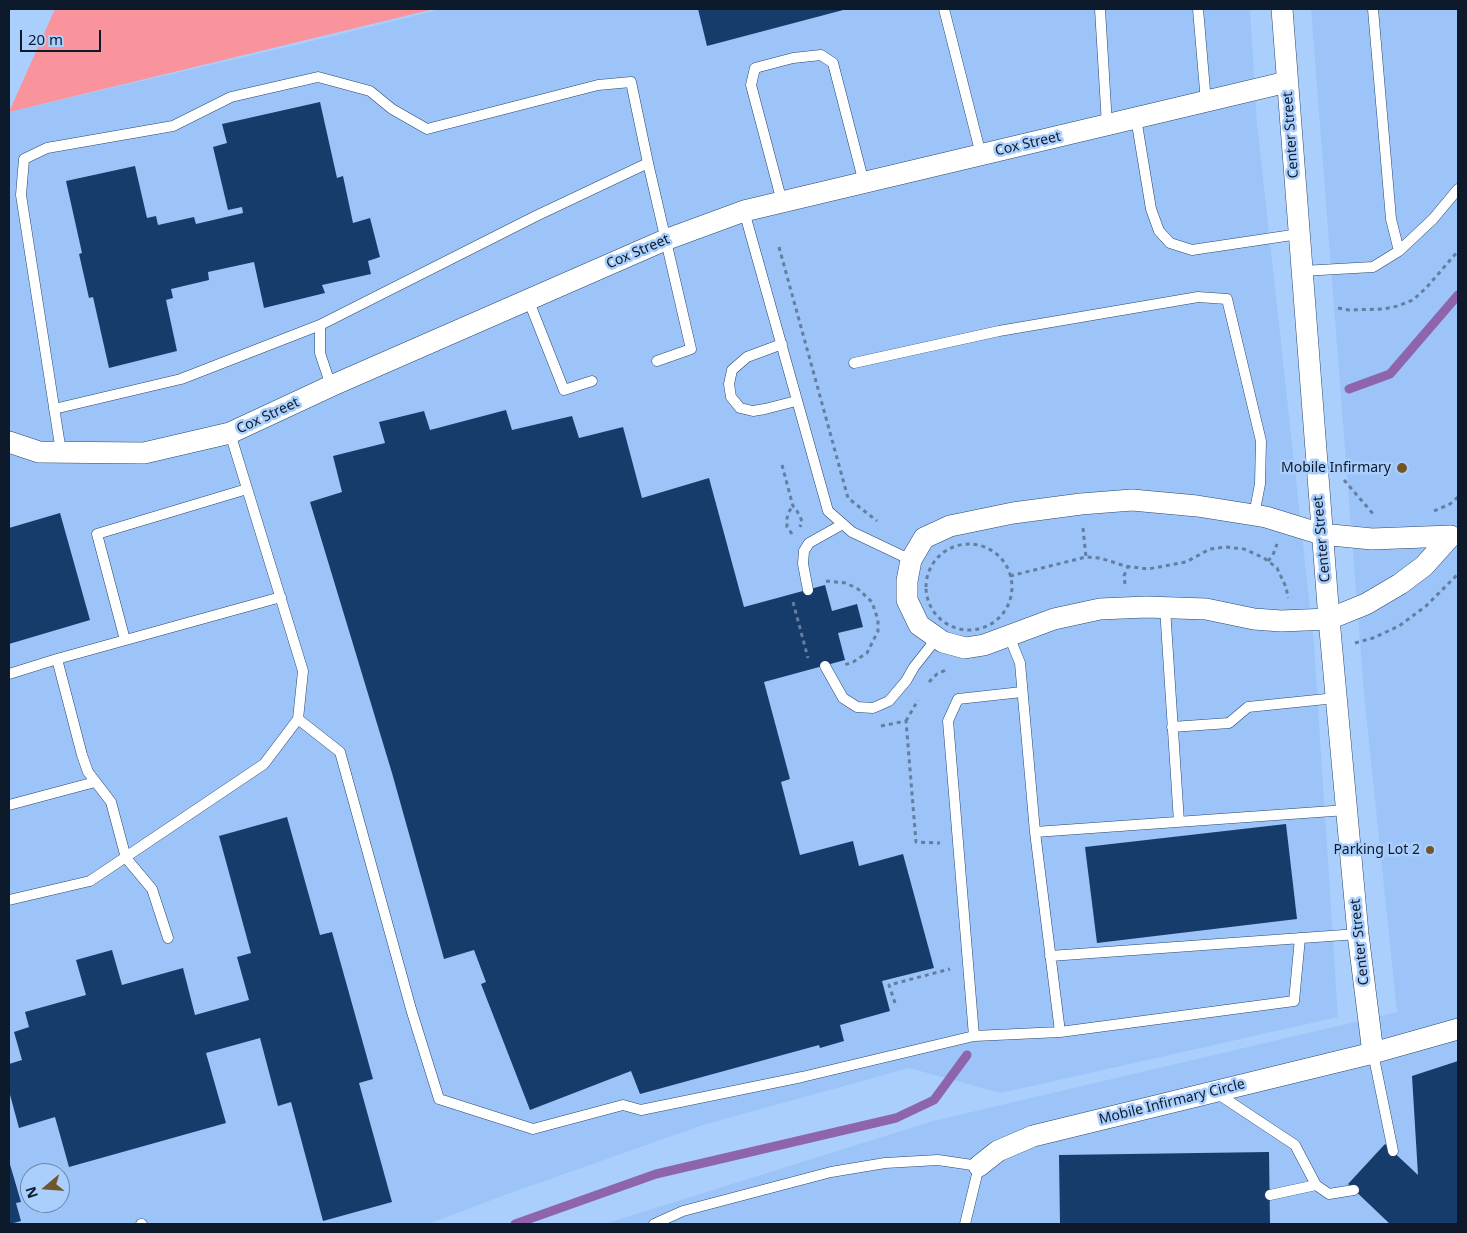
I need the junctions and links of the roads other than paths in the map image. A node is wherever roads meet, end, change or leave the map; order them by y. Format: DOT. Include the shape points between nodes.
graph roads {
  1 [pos="944,9"];
  2 [pos="1100,9"];
  3 [pos="1198,9"];
  4 [pos="1282,9"];
  5 [pos="1374,9"];
  6 [pos="1287,82"];
  7 [pos="1206,102"];
  8 [pos="1136,118"];
  9 [pos="1107,125"];
  10 [pos="981,155"];
  11 [pos="648,163"];
  12 [pos="864,183"];
  13 [pos="1458,189"];
  14 [pos="782,202"];
  15 [pos="744,211"];
  16 [pos="1299,234"];
  17 [pos="666,240"];
  18 [pos="1399,251"];
  19 [pos="1302,271"];
  20 [pos="528,299"];
  21 [pos="320,325"];
  22 [pos="782,344"];
  23 [pos="657,361"];
  24 [pos="854,363"];
  25 [pos="592,380"];
  26 [pos="331,386"];
  27 [pos="796,401"];
  28 [pos="54,408"];
  29 [pos="230,433"];
  30 [pos="9,442"];
  31 [pos="61,452"];
  32 [pos="247,489"];
  33 [pos="1254,515"];
  34 [pos="843,524"];
  35 [pos="1321,534"];
  36 [pos="1455,534"];
  37 [pos="911,560"];
  38 [pos="808,588"];
  39 [pos="281,597"];
  40 [pos="1165,608"];
  41 [pos="1329,619"];
  42 [pos="1009,636"];
  43 [pos="938,638"];
  44 [pos="125,640"];
  45 [pos="57,659"];
  46 [pos="826,668"];
  47 [pos="9,674"];
  48 [pos="1022,692"];
  49 [pos="1336,698"];
  50 [pos="298,719"];
  51 [pos="1172,727"];
  52 [pos="95,782"];
  53 [pos="9,804"];
  54 [pos="1347,810"];
  55 [pos="1179,822"];
  56 [pos="1035,832"];
  57 [pos="126,858"];
  58 [pos="9,900"];
  59 [pos="1358,934"];
  60 [pos="168,938"];
  61 [pos="1300,938"];
  62 [pos="1050,956"];
  63 [pos="1458,1030"];
  64 [pos="1060,1032"];
  65 [pos="974,1036"];
  66 [pos="1373,1053"];
  67 [pos="1214,1092"];
  68 [pos="1393,1151"];
  69 [pos="979,1166"];
  70 [pos="1316,1185"];
  71 [pos="1354,1190"];
  72 [pos="1270,1195"];
  73 [pos="654,1224"];
  74 [pos="965,1224"];
  1 -- 10 [label="lane"];
  2 -- 9 [label="lane"];
  3 -- 7 [label="lane"];
  4 -- 6 [label="street, Center Street"];
  5 -- 18 [label="lane" via="1391,219"];
  6 -- 7 [label="street, Cox Street"];
  6 -- 16 [label="street, Center Street"];
  7 -- 8 [label="street, Cox Street"];
  8 -- 9 [label="street, Cox Street"];
  8 -- 16 [label="lane" via="1151,209 1159,231 1170,243 1192,250"];
  9 -- 10 [label="street, Cox Street"];
  10 -- 12 [label="street, Cox Street"];
  11 -- 17 [label="lane"];
  11 -- 21 [label="lane"];
  11 -- 28 [label="lane" via="631,82 598,85 427,129 392,109 370,91 318,77 231,97 173,126 47,148 24,159 21,195"];
  12 -- 14 [label="street, Cox Street"];
  12 -- 14 [label="lane" via="833,63 821,55 793,58 755,68 751,85"];
  13 -- 18 [label="lane" via="1433,219"];
  14 -- 15 [label="street, Cox Street"];
  15 -- 17 [label="street, Cox Street"];
  15 -- 22 [label="lane"];
  16 -- 19 [label="street, Center Street"];
  17 -- 20 [label="street, Cox Street"];
  17 -- 23 [label="lane" via="691,349"];
  18 -- 19 [label="lane" via="1373,267"];
  19 -- 35 [label="street, Center Street"];
  20 -- 25 [label="lane" via="564,390"];
  20 -- 26 [label="street, Cox Street"];
  21 -- 26 [label="lane" via="320,353"];
  21 -- 28 [label="lane" via="181,378"];
  22 -- 27 [label="lane"];
  22 -- 27 [label="lane" via="746,357 732,370 731,397 740,408 752,411"];
  24 -- 33 [label="lane" via="999,331 1198,296 1227,299 1261,441 1260,484"];
  26 -- 29 [label="street, Cox Street"];
  27 -- 34 [label="lane" via="828,511"];
  28 -- 31 [label="lane"];
  29 -- 31 [label="street, Cox Street" via="144,453"];
  29 -- 32 [label="lane"];
  30 -- 31 [label="street, Cox Street" via="38,452"];
  32 -- 39 [label="lane"];
  32 -- 44 [label="lane" via="97,534"];
  33 -- 35 [label="street"];
  33 -- 37 [label="street" via="1132,500 1081,504 950,526 924,538"];
  34 -- 37 [label="lane" via="852,532"];
  34 -- 38 [label="lane" via="804,551"];
  35 -- 36 [label="street" via="1372,539"];
  35 -- 41 [label="street, Center Street"];
  36 -- 41 [label="street" via="1424,566 1400,584 1366,604"];
  37 -- 43 [label="street" via="908,600 919,625"];
  39 -- 44 [label="lane"];
  39 -- 50 [label="lane" via="303,671"];
  40 -- 41 [label="street" via="1206,609 1281,621"];
  40 -- 42 [label="street" via="1100,609 1054,619"];
  40 -- 51 [label="lane"];
  41 -- 49 [label="street, Center Street"];
  42 -- 43 [label="street" via="965,648"];
  42 -- 48 [label="lane" via="1020,663"];
  43 -- 46 [label="lane" via="889,701 873,708 857,707 843,698"];
  44 -- 45 [label="lane"];
  45 -- 47 [label="lane"];
  45 -- 52 [label="lane" via="82,755"];
  48 -- 56 [label="lane"];
  48 -- 65 [label="lane" via="958,699 948,722"];
  49 -- 51 [label="lane" via="1248,707 1229,723"];
  49 -- 54 [label="street, Center Street"];
  50 -- 57 [label="lane" via="264,764"];
  50 -- 65 [label="lane" via="340,752 439,1099 533,1129 623,1105 642,1110 802,1077"];
  51 -- 55 [label="lane"];
  52 -- 53 [label="lane"];
  52 -- 57 [label="lane" via="111,802"];
  54 -- 55 [label="lane"];
  54 -- 59 [label="street, Center Street"];
  55 -- 56 [label="lane"];
  56 -- 62 [label="lane"];
  57 -- 58 [label="lane" via="90,881"];
  57 -- 60 [label="lane" via="152,890"];
  59 -- 61 [label="lane"];
  59 -- 66 [label="street, Center Street"];
  61 -- 62 [label="lane"];
  61 -- 64 [label="lane" via="1294,1001"];
  62 -- 64 [label="lane"];
  63 -- 66 [label="street, Mobile Infirmary Circle"];
  64 -- 65 [label="lane"];
  66 -- 67 [label="street, Mobile Infirmary Circle"];
  66 -- 68 [label="lane"];
  67 -- 69 [label="street, Mobile Infirmary Circle" via="1034,1136 998,1151"];
  67 -- 70 [label="lane" via="1295,1144"];
  69 -- 73 [label="lane" via="938,1160 832,1172 683,1211"];
  69 -- 74 [label="lane"];
  70 -- 71 [label="lane" via="1330,1194"];
  70 -- 72 [label="lane"];
}
